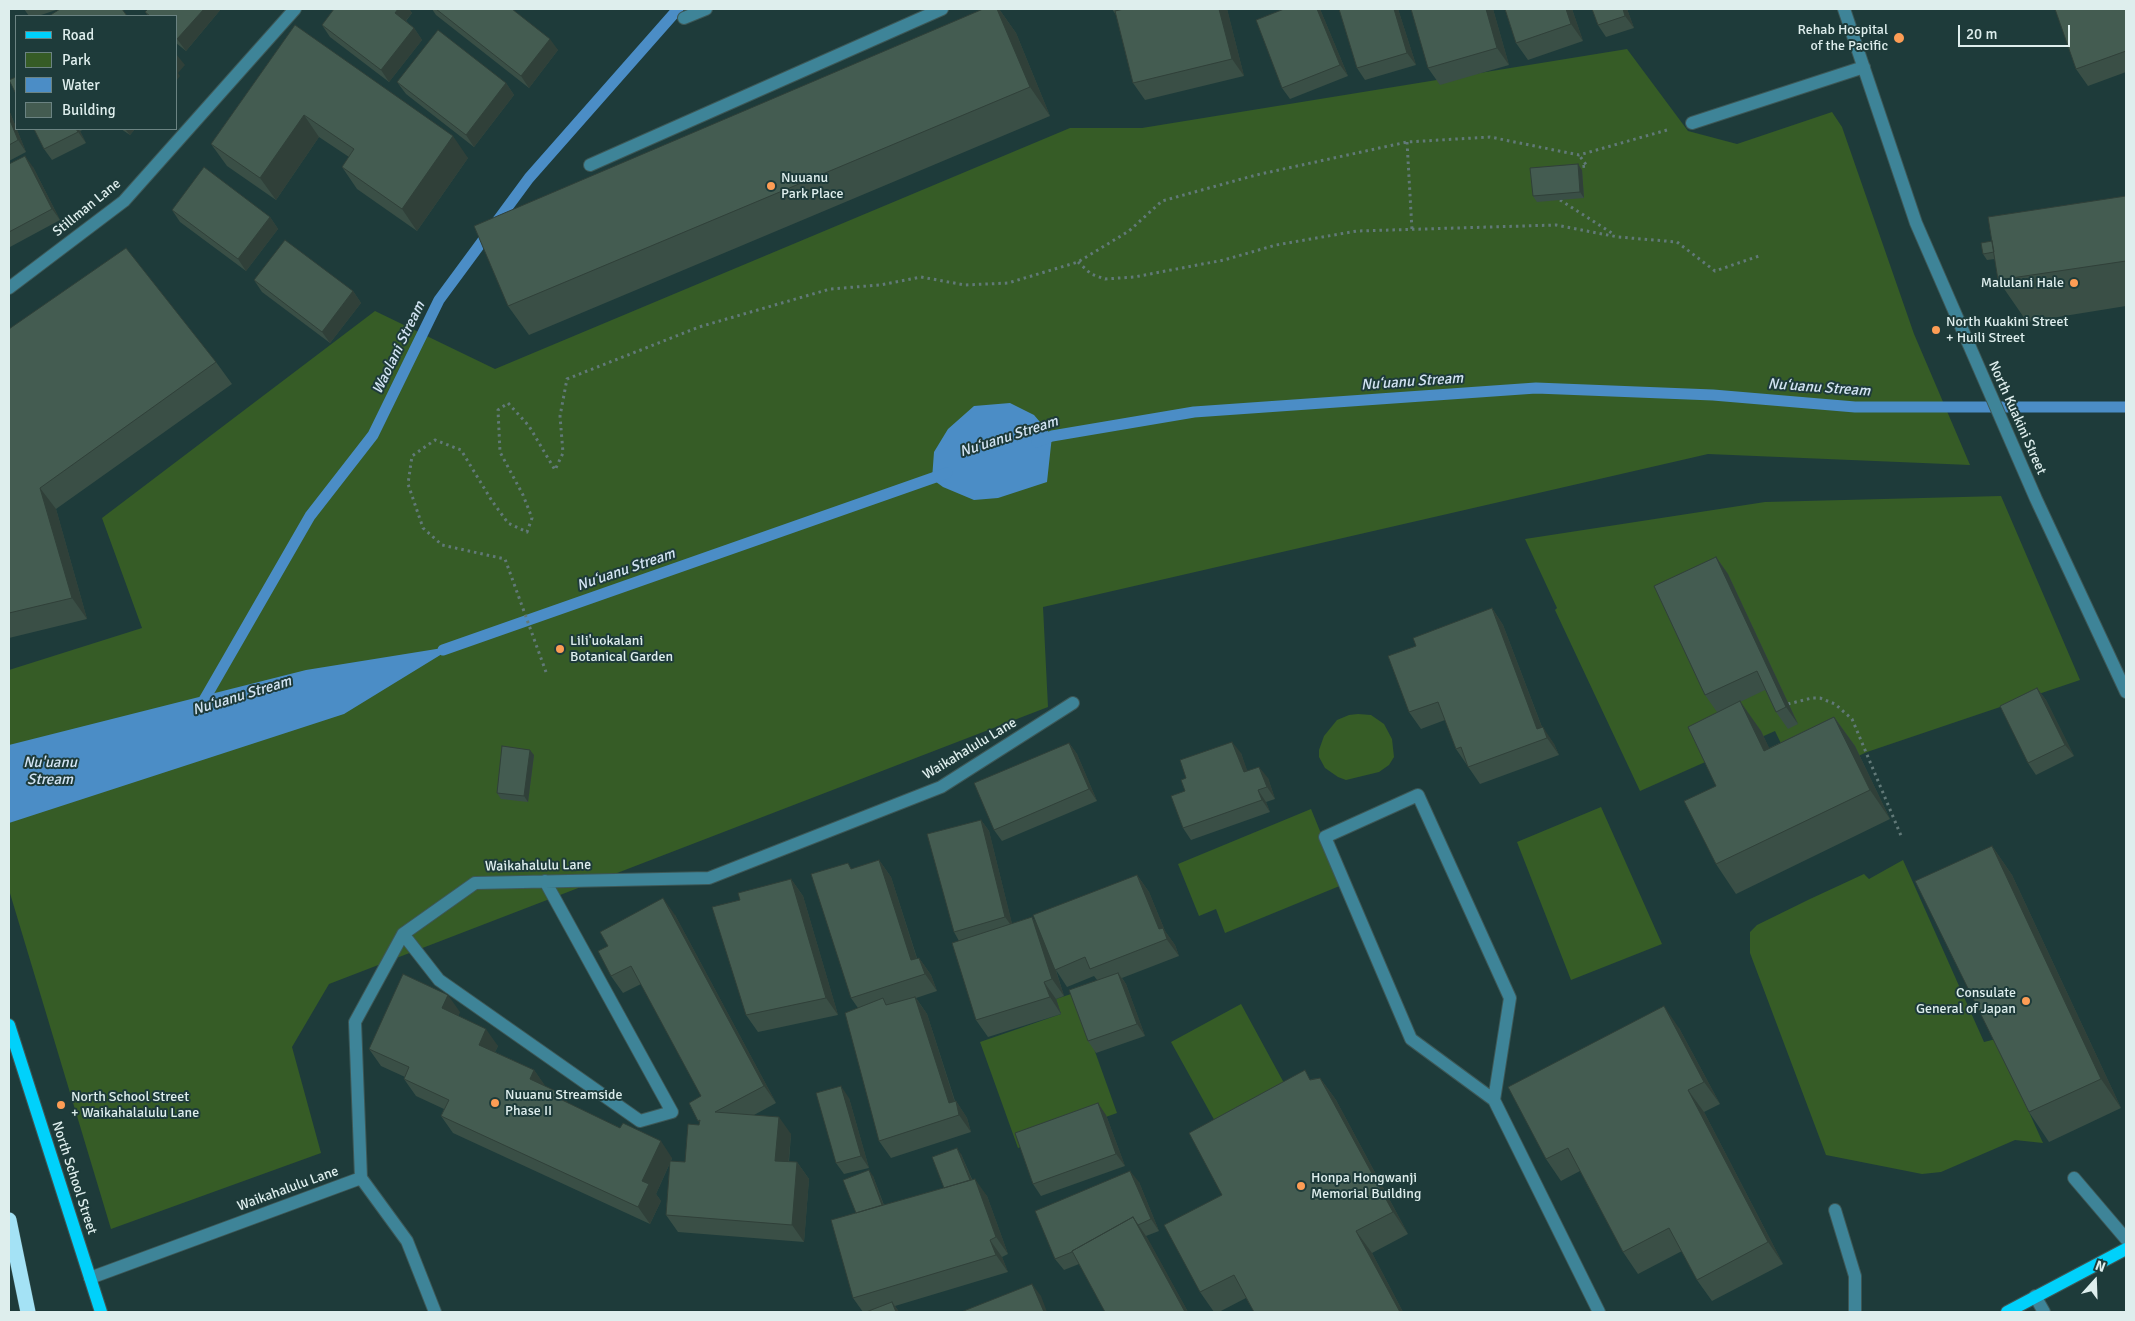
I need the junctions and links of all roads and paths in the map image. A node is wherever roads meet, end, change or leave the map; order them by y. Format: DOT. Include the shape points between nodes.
graph roads {
  1 [pos="295,9"];
  2 [pos="706,9"];
  3 [pos="942,9"];
  4 [pos="1844,9"];
  5 [pos="684,18"];
  6 [pos="1864,66"];
  7 [pos="1692,123"];
  8 [pos="1407,142"];
  9 [pos="1579,155"];
  10 [pos="590,165"];
  11 [pos="1569,167"];
  12 [pos="1560,200"];
  13 [pos="1412,230"];
  14 [pos="1618,237"];
  15 [pos="1759,256"];
  16 [pos="1078,262"];
  17 [pos="9,288"];
  18 [pos="546,672"];
  19 [pos="2126,692"];
  20 [pos="1073,703"];
  21 [pos="1788,704"];
  22 [pos="1902,838"];
  23 [pos="545,881"];
  24 [pos="403,934"];
  25 [pos="9,1025"];
  26 [pos="1494,1100"];
  27 [pos="361,1178"];
  28 [pos="2074,1178"];
  29 [pos="1835,1210"];
  30 [pos="9,1220"];
  31 [pos="2126,1239"];
  32 [pos="2126,1249"];
  33 [pos="90,1278"];
  34 [pos="2035,1296"];
  35 [pos="28,1312"];
  36 [pos="100,1312"];
  37 [pos="435,1312"];
  38 [pos="1599,1312"];
  39 [pos="1855,1312"];
  40 [pos="2007,1312"];
  41 [pos="2044,1312"];
  1 -- 17 [label="street, Stillman Lane" via="124,201"];
  2 -- 5 [label="street"];
  3 -- 10 [label="street"];
  4 -- 6 [label="street, North Kuakini Street"];
  6 -- 7 [label="street"];
  6 -- 19 [label="street, North Kuakini Street" via="1916,223 2036,499"];
  7 -- 9 [label="path"];
  8 -- 9 [label="path" via="1490,137"];
  8 -- 13 [label="path"];
  8 -- 16 [label="path" via="1256,175 1162,201 1129,231"];
  9 -- 11 [label="path" via="1586,166"];
  12 -- 14 [label="path"];
  13 -- 14 [label="path" via="1556,225"];
  13 -- 16 [label="path" via="1358,232 1276,245 1224,260 1134,277 1105,279 1091,274"];
  14 -- 15 [label="path" via="1677,242 1715,271"];
  16 -- 18 [label="path" via="1008,283 965,285 921,277 880,285 830,289 699,327 593,369 567,380 560,416 563,453 555,470 528,426 508,403 498,410 500,452 532,518 527,532 508,523 461,450 436,440 412,456 408,484 423,528 442,545 505,559"];
  20 -- 23 [label="street, Waikahalulu Lane" via="941,787 709,878"];
  21 -- 22 [label="path" via="1820,698 1835,704 1852,719"];
  23 -- 24 [label="street, Waikahalulu Lane" via="475,883"];
  23 -- 24 [label="street" via="672,1112 640,1121 439,980"];
  24 -- 27 [label="street, Waikahalulu Lane" via="355,1022"];
  25 -- 33 [label="main road, North School Street"];
  26 -- 26 [label="street" via="1510,998 1418,794 1325,837 1411,1039"];
  26 -- 38 [label="street"];
  27 -- 33 [label="street, Waikahalulu Lane"];
  27 -- 37 [label="street" via="407,1241"];
  28 -- 31 [label="street"];
  29 -- 39 [label="street" via="1854,1276"];
  30 -- 35 [label="highway"];
  32 -- 34 [label="main road"];
  33 -- 36 [label="main road, North School Street"];
  34 -- 40 [label="main road"];
  34 -- 41 [label="street"];
}
